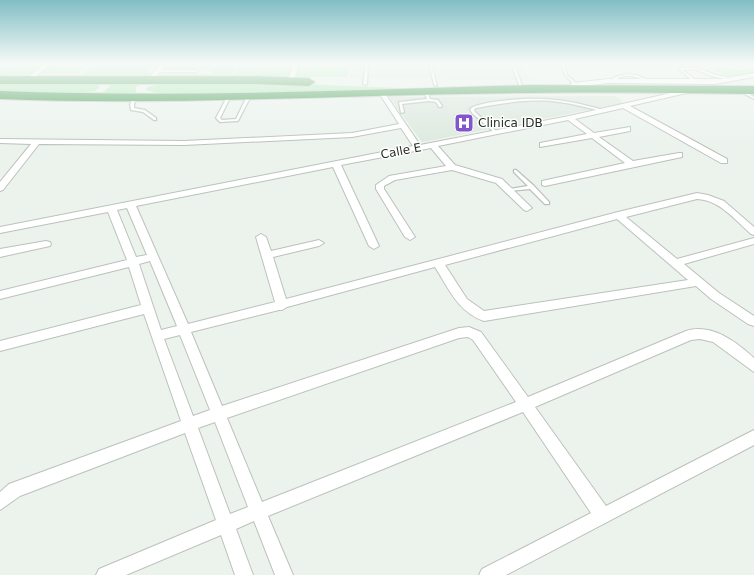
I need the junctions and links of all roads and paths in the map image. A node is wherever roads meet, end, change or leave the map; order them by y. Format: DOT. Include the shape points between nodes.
graph roads {
  1 [pos="97,90"];
  2 [pos="141,90"];
  3 [pos="412,90"];
  4 [pos="455,90"];
  5 [pos="502,90"];
  6 [pos="614,90"];
  7 [pos="616,90"];
  8 [pos="680,90"];
  9 [pos="748,90"];
  10 [pos="430,92"];
  11 [pos="382,93"];
  12 [pos="0,95"];
  13 [pos="229,96"];
  14 [pos="249,96"];
  15 [pos="61,97"];
  16 [pos="135,97"];
  17 [pos="162,97"];
  18 [pos="754,98"];
  19 [pos="649,100"];
  20 [pos="440,106"];
  21 [pos="625,106"];
  22 [pos="604,111"];
  23 [pos="402,112"];
  24 [pos="569,118"];
  25 [pos="155,119"];
  26 [pos="402,126"];
  27 [pos="627,129"];
  28 [pos="495,132"];
  29 [pos="594,136"];
  30 [pos="0,141"];
  31 [pos="36,142"];
  32 [pos="433,145"];
  33 [pos="543,145"];
  34 [pos="418,148"];
  35 [pos="679,155"];
  36 [pos="724,161"];
  37 [pos="336,164"];
  38 [pos="632,164"];
  39 [pos="452,167"];
  40 [pos="516,171"];
  41 [pos="545,183"];
  42 [pos="532,187"];
  43 [pos="0,188"];
  44 [pos="510,190"];
  45 [pos="547,203"];
  46 [pos="130,204"];
  47 [pos="111,207"];
  48 [pos="527,208"];
  49 [pos="618,215"];
  50 [pos="0,230"];
  51 [pos="754,232"];
  52 [pos="261,237"];
  53 [pos="410,237"];
  54 [pos="754,241"];
  55 [pos="319,243"];
  56 [pos="46,244"];
  57 [pos="374,246"];
  58 [pos="0,253"];
  59 [pos="266,255"];
  60 [pos="153,257"];
  61 [pos="133,262"];
  62 [pos="438,263"];
  63 [pos="675,263"];
  64 [pos="698,282"];
  65 [pos="0,295"];
  66 [pos="282,306"];
  67 [pos="149,308"];
  68 [pos="753,322"];
  69 [pos="184,329"];
  70 [pos="157,336"];
  71 [pos="0,346"];
  72 [pos="754,366"];
  73 [pos="525,405"];
  74 [pos="219,414"];
  75 [pos="190,424"];
  76 [pos="754,437"];
  77 [pos="0,502"];
  78 [pos="258,512"];
  79 [pos="603,516"];
  80 [pos="227,524"];
  81 [pos="105,575"];
  82 [pos="244,575"];
  83 [pos="284,575"];
  84 [pos="488,575"];
  1 -- 15 [label="highway"];
  2 -- 17 [label="highway"];
  3 -- 10 [label="highway"];
  4 -- 10 [label="highway"];
  5 -- 10 [label="highway"];
  6 -- 21 [label="highway" via="626,99 628,102"];
  7 -- 19 [label="highway" via="631,97"];
  8 -- 19 [label="street, Calle E"];
  9 -- 18 [label="lane"];
  10 -- 11 [label="highway"];
  10 -- 20 [label="lane"];
  10 -- 23 [label="lane" via="400,103"];
  11 -- 14 [label="highway"];
  11 -- 26 [label="street"];
  12 -- 15 [label="highway"];
  13 -- 14 [label="highway"];
  13 -- 14 [label="lane" via="218,118 221,121 237,120"];
  13 -- 17 [label="highway"];
  15 -- 16 [label="highway"];
  16 -- 17 [label="highway"];
  16 -- 25 [label="lane" via="132,109 144,112"];
  19 -- 21 [label="street, Calle E"];
  21 -- 22 [label="street, Calle E"];
  21 -- 36 [label="street"];
  22 -- 24 [label="street, Calle E"];
  22 -- 28 [label="lane" via="539,99 508,101 472,109"];
  24 -- 28 [label="street, Calle E"];
  24 -- 29 [label="street"];
  26 -- 31 [label="street" via="352,135 184,144"];
  26 -- 34 [label="street"];
  27 -- 29 [label="street"];
  28 -- 32 [label="street, Calle E"];
  29 -- 33 [label="street"];
  29 -- 38 [label="street"];
  30 -- 31 [label="street"];
  31 -- 43 [label="street"];
  32 -- 34 [label="street, Calle E"];
  32 -- 39 [label="street"];
  34 -- 37 [label="street, Calle E"];
  35 -- 38 [label="street"];
  37 -- 46 [label="street, Calle E"];
  37 -- 57 [label="street"];
  38 -- 41 [label="street"];
  39 -- 44 [label="street" via="499,181"];
  39 -- 53 [label="street" via="392,178 380,185"];
  40 -- 42 [label="lane"];
  42 -- 44 [label="lane"];
  42 -- 45 [label="lane"];
  44 -- 48 [label="street"];
  46 -- 47 [label="street, Calle E"];
  46 -- 60 [label="street"];
  47 -- 50 [label="street, Calle E"];
  47 -- 61 [label="street"];
  49 -- 51 [label="street" via="702,196 720,203"];
  49 -- 62 [label="street"];
  49 -- 63 [label="street"];
  52 -- 59 [label="street"];
  54 -- 63 [label="street"];
  55 -- 59 [label="street"];
  56 -- 58 [label="street"];
  59 -- 66 [label="street"];
  60 -- 61 [label="street"];
  60 -- 69 [label="street"];
  61 -- 65 [label="street"];
  61 -- 67 [label="street"];
  62 -- 64 [label="street" via="466,306 484,316"];
  62 -- 66 [label="street"];
  63 -- 64 [label="street"];
  64 -- 68 [label="street"];
  66 -- 69 [label="street"];
  67 -- 70 [label="street"];
  67 -- 71 [label="street"];
  69 -- 70 [label="street"];
  69 -- 74 [label="street"];
  70 -- 75 [label="street"];
  72 -- 73 [label="street" via="721,340 710,335 690,334"];
  73 -- 74 [label="street" via="477,336 469,332"];
  73 -- 78 [label="street"];
  73 -- 79 [label="street"];
  74 -- 75 [label="street"];
  74 -- 78 [label="street"];
  75 -- 77 [label="street" via="21,488"];
  75 -- 80 [label="street"];
  76 -- 79 [label="street"];
  78 -- 80 [label="street"];
  78 -- 83 [label="street"];
  79 -- 84 [label="street"];
  80 -- 81 [label="street"];
  80 -- 82 [label="street"];
}
